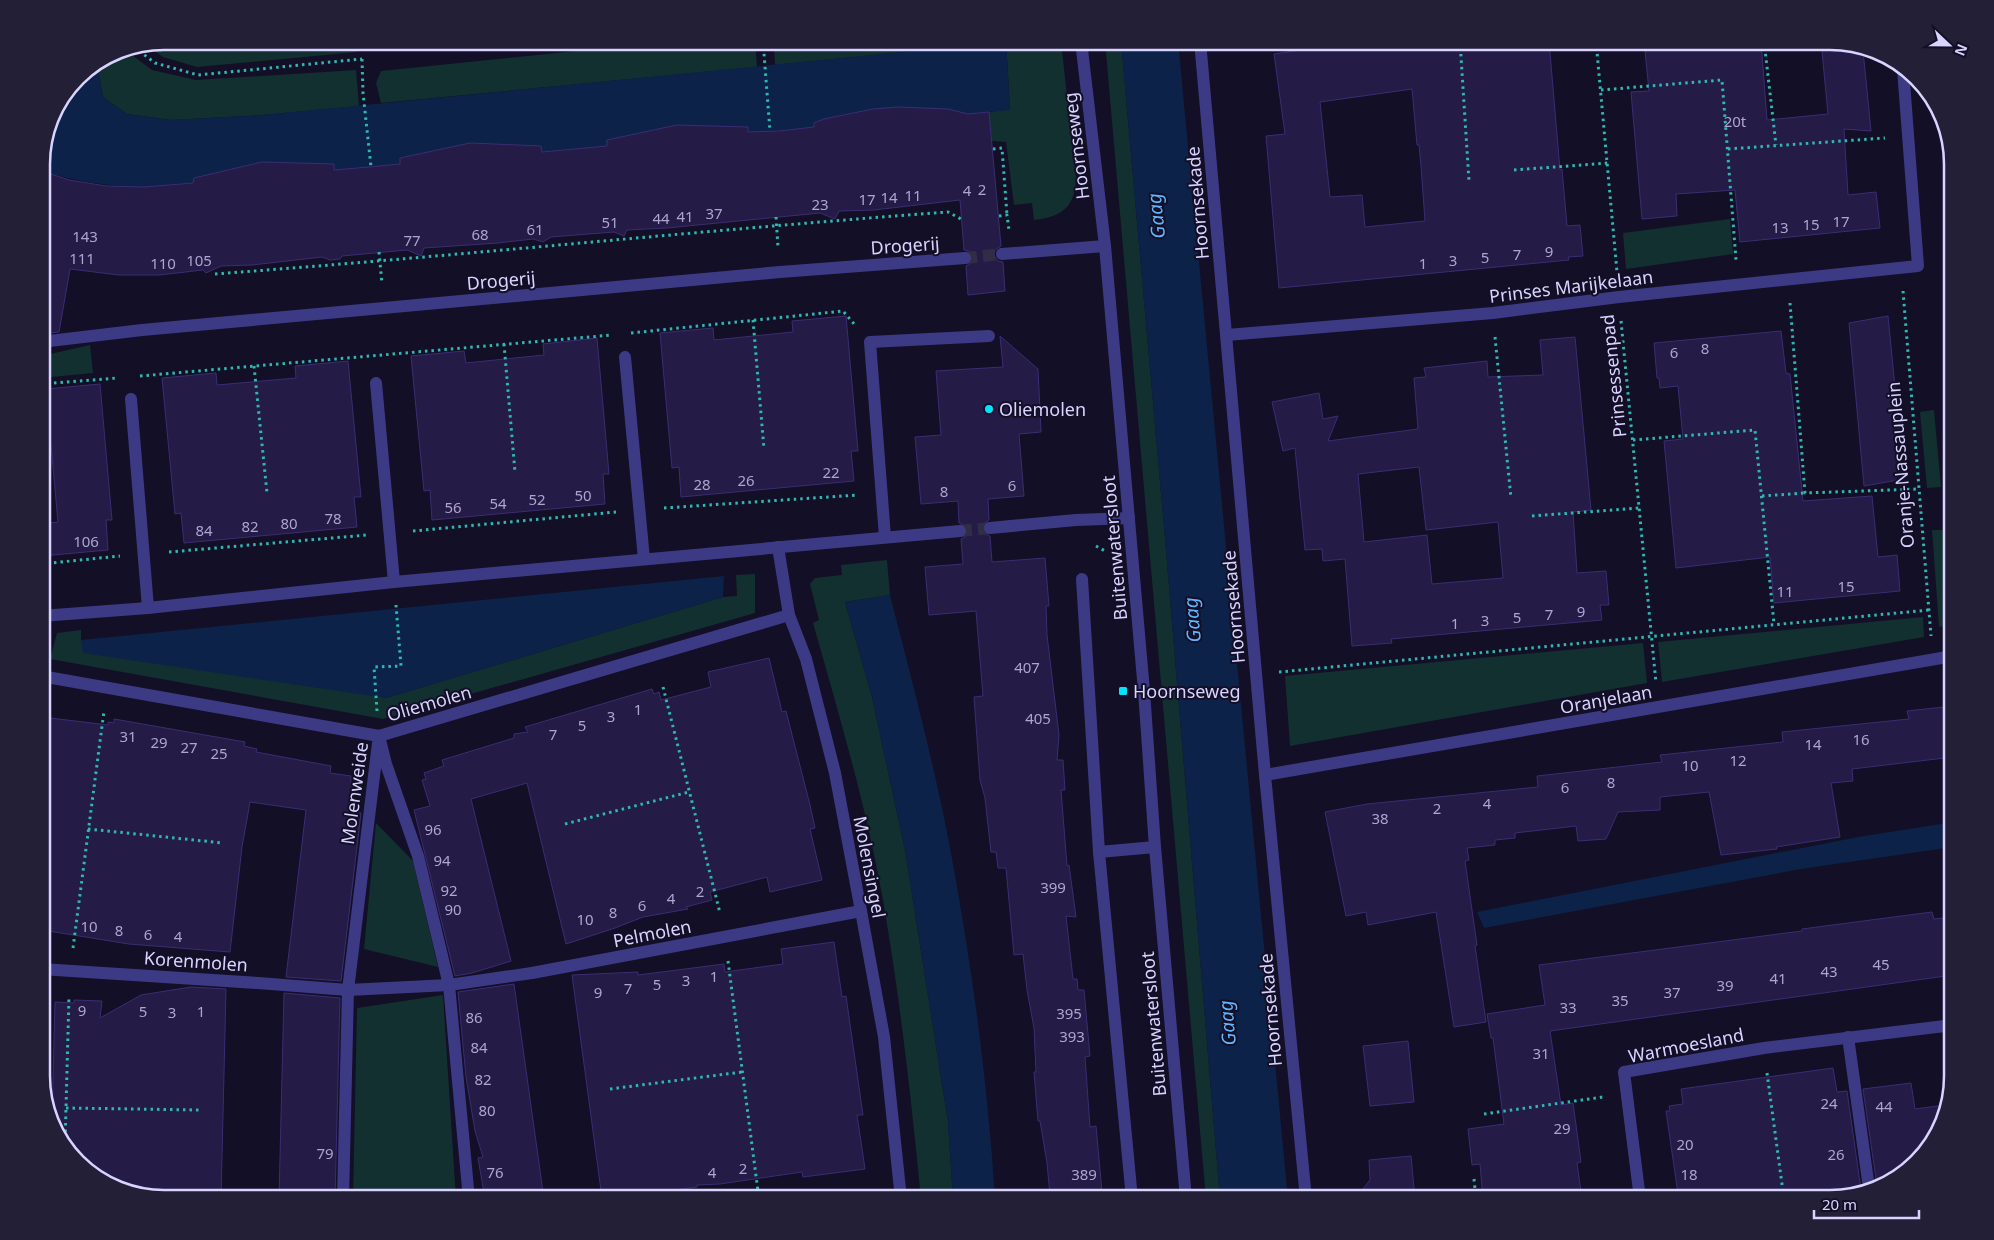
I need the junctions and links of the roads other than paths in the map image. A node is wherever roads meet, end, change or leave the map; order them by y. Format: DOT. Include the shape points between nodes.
graph roads {
  1 [pos="1082,50"];
  2 [pos="1201,50"];
  3 [pos="1904,77"];
  4 [pos="1105,246"];
  5 [pos="1002,254"];
  6 [pos="965,258"];
  7 [pos="1227,335"];
  8 [pos="989,336"];
  9 [pos="50,341"];
  10 [pos="625,357"];
  11 [pos="376,383"];
  12 [pos="130,399"];
  13 [pos="1129,518"];
  14 [pos="990,528"];
  15 [pos="960,531"];
  16 [pos="885,537"];
  17 [pos="778,547"];
  18 [pos="644,559"];
  19 [pos="1082,579"];
  20 [pos="394,582"];
  21 [pos="148,608"];
  22 [pos="50,615"];
  23 [pos="789,615"];
  24 [pos="1944,657"];
  25 [pos="50,677"];
  26 [pos="379,736"];
  27 [pos="1265,775"];
  28 [pos="1155,847"];
  29 [pos="1100,852"];
  30 [pos="861,911"];
  31 [pos="50,969"];
  32 [pos="449,985"];
  33 [pos="348,990"];
  34 [pos="1944,1025"];
  35 [pos="1848,1037"];
  36 [pos="1868,1183"];
  37 [pos="343,1190"];
  38 [pos="468,1190"];
  39 [pos="896,1190"];
  40 [pos="1131,1190"];
  41 [pos="1185,1190"];
  42 [pos="1305,1190"];
  43 [pos="1639,1190"];
  1 -- 4 [label="street, Hoornseweg"];
  2 -- 7 [label="street, Hoornsekade"];
  3 -- 7 [label="street, Prinses Marijkelaan" via="1918,266 1619,297 1493,314"];
  4 -- 5 [label="street"];
  4 -- 13 [label="street, Buitenwatersloot"];
  6 -- 9 [label="street, Drogerij" via="780,272"];
  7 -- 27 [label="street, Hoornsekade"];
  8 -- 16 [label="street" via="870,342"];
  10 -- 18 [label="street"];
  11 -- 20 [label="street"];
  12 -- 21 [label="street"];
  13 -- 14 [label="street"];
  13 -- 28 [label="street, Buitenwatersloot"];
  15 -- 16 [label="street"];
  16 -- 17 [label="street"];
  17 -- 18 [label="street"];
  17 -- 23 [label="street, Molensingel"];
  18 -- 20 [label="street"];
  19 -- 29 [label="street, Buitenwatersloot"];
  20 -- 21 [label="street"];
  21 -- 22 [label="street"];
  23 -- 26 [label="street, Oliemolen"];
  23 -- 30 [label="street, Molensingel" via="806,658 835,773"];
  24 -- 27 [label="street, Oranjelaan"];
  25 -- 26 [label="street, Oliemolen"];
  26 -- 32 [label="street, Molenweide" via="418,856"];
  26 -- 33 [label="street, Molenweide"];
  27 -- 42 [label="street, Hoornsekade"];
  28 -- 29 [label="street"];
  28 -- 41 [label="street, Buitenwatersloot"];
  29 -- 40 [label="street, Buitenwatersloot"];
  30 -- 32 [label="street, Pelmolen" via="532,973"];
  30 -- 39 [label="street, Molensingel" via="884,1037"];
  31 -- 33 [label="street, Korenmolen"];
  32 -- 33 [label="street"];
  32 -- 38 [label="street, Molenweide"];
  33 -- 37 [label="street, Molenweide"];
  34 -- 35 [label="street, Warmoesland"];
  35 -- 36 [label="street"];
  35 -- 43 [label="street, Warmoesland" via="1624,1072"];
}
